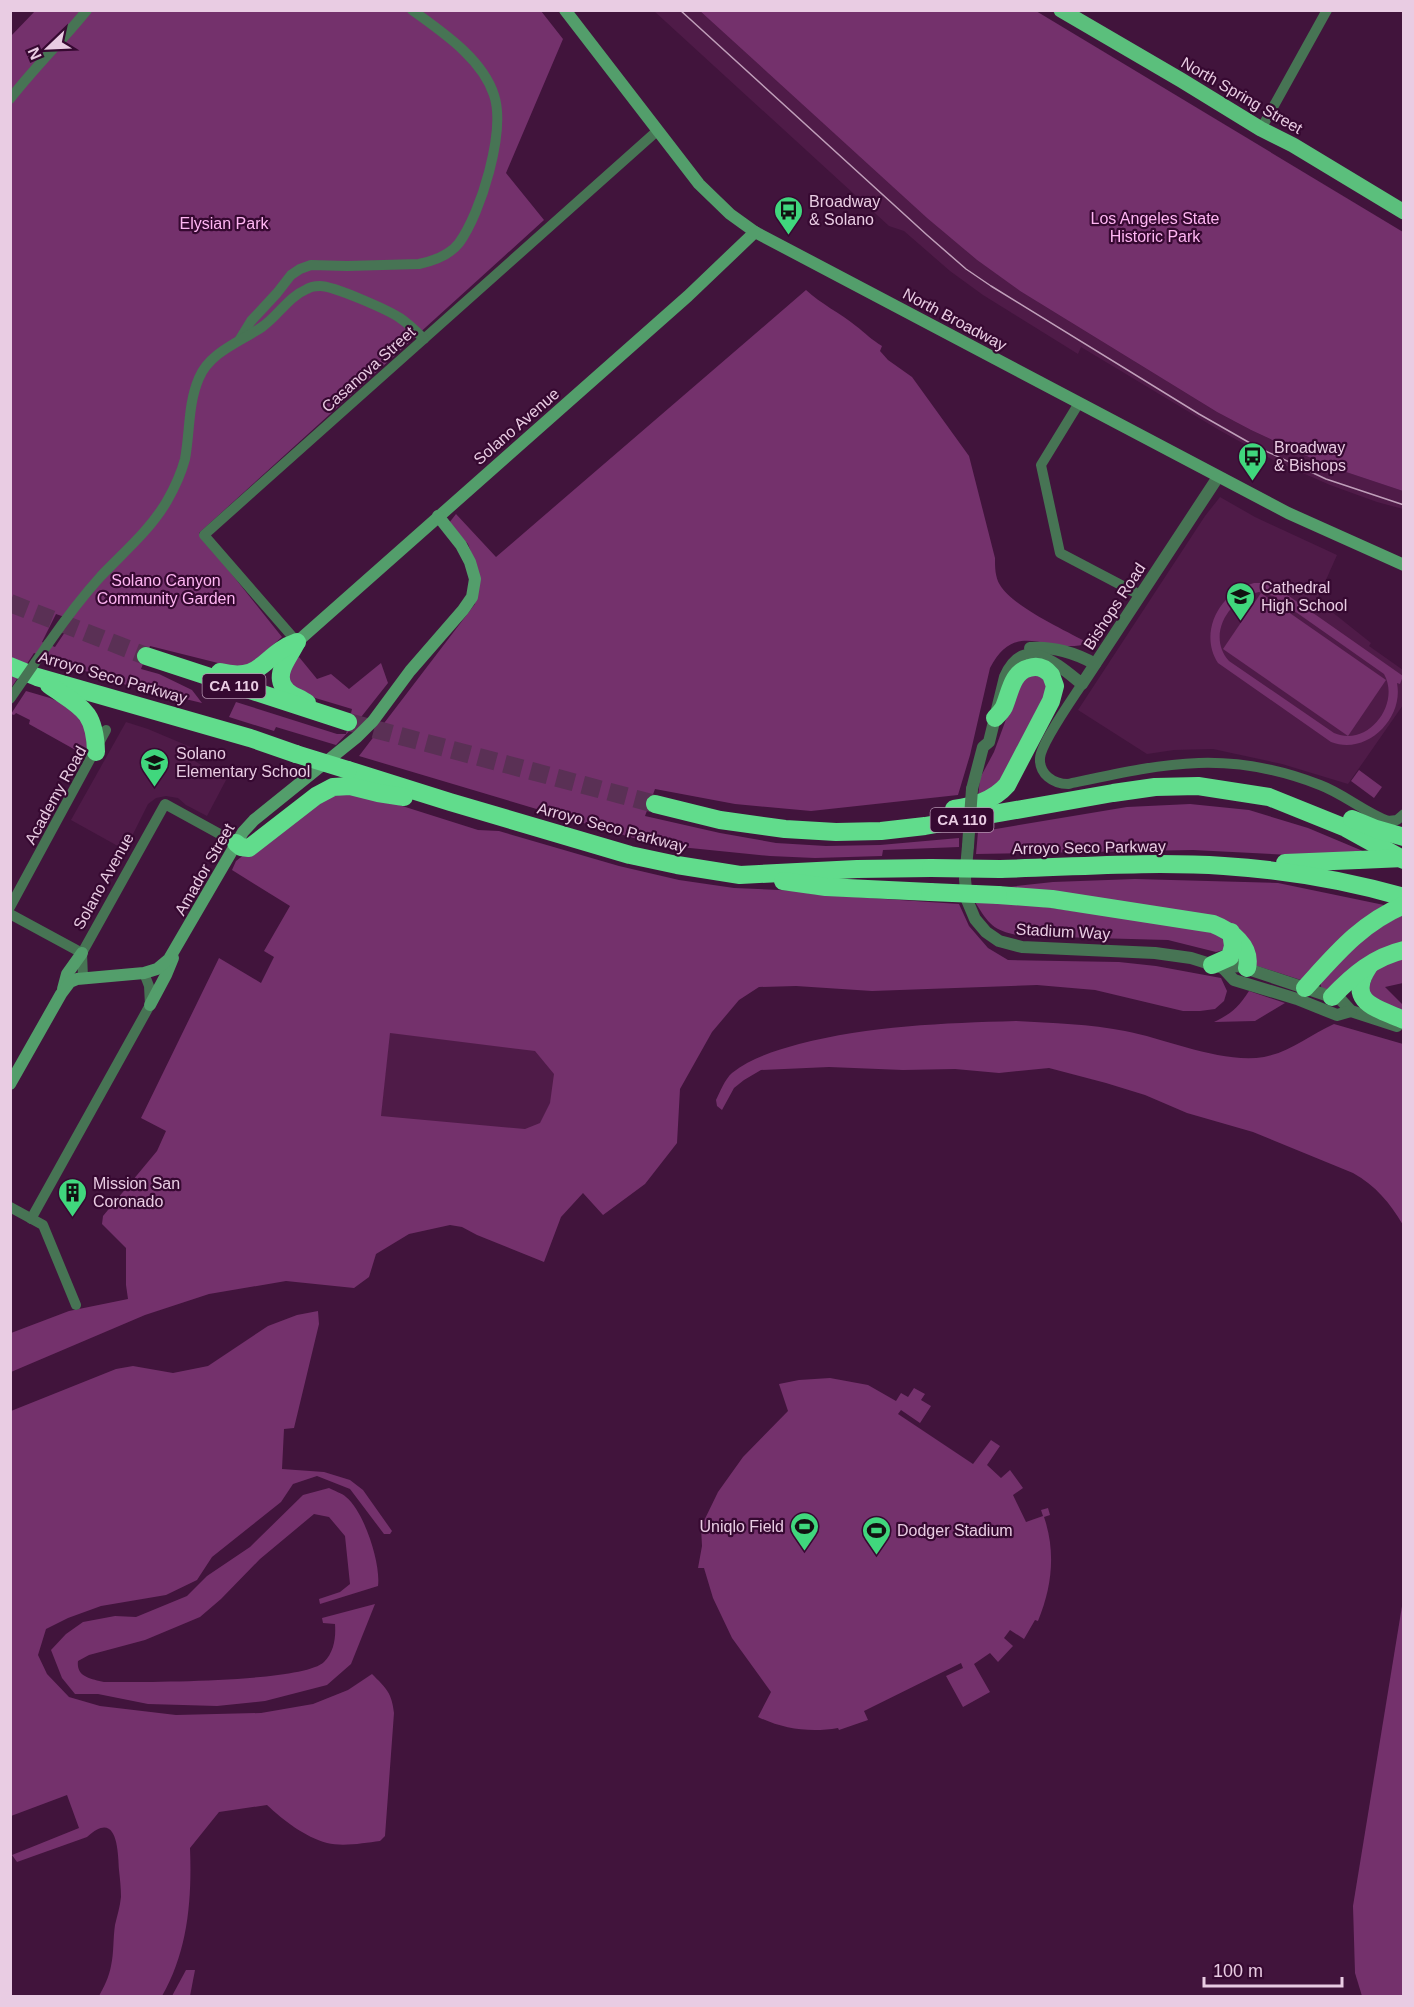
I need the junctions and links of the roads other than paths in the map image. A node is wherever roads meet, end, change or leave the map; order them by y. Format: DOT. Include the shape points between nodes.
graph roads {
  1 [pos="87,10"];
  2 [pos="412,10"];
  3 [pos="565,10"];
  4 [pos="1061,10"];
  5 [pos="1327,10"];
  6 [pos="10,99"];
  7 [pos="1261,129"];
  8 [pos="657,131"];
  9 [pos="1404,212"];
  10 [pos="755,232"];
  11 [pos="240,339"];
  12 [pos="424,339"];
  13 [pos="1079,403"];
  14 [pos="1218,477"];
  15 [pos="438,516"];
  16 [pos="1404,565"];
  17 [pos="1140,595"];
  18 [pos="297,642"];
  19 [pos="146,656"];
  20 [pos="1095,664"];
  21 [pos="10,666"];
  22 [pos="195,673"];
  23 [pos="37,677"];
  24 [pos="1082,684"];
  25 [pos="10,699"];
  26 [pos="322,715"];
  27 [pos="995,718"];
  28 [pos="348,722"];
  29 [pos="106,730"];
  30 [pos="983,747"];
  31 [pos="96,752"];
  32 [pos="1269,797"];
  33 [pos="450,802"];
  34 [pos="655,804"];
  35 [pos="1404,813"];
  36 [pos="785,829"];
  37 [pos="1404,837"];
  38 [pos="236,843"];
  39 [pos="1404,859"];
  40 [pos="1224,866"];
  41 [pos="740,875"];
  42 [pos="1404,897"];
  43 [pos="1404,905"];
  44 [pos="10,907"];
  45 [pos="10,915"];
  46 [pos="1231,932"];
  47 [pos="177,949"];
  48 [pos="1404,950"];
  49 [pos="82,953"];
  50 [pos="1371,963"];
  51 [pos="1218,966"];
  52 [pos="1247,968"];
  53 [pos="144,973"];
  54 [pos="83,978"];
  55 [pos="66,986"];
  56 [pos="1305,988"];
  57 [pos="1332,997"];
  58 [pos="150,1005"];
  59 [pos="1351,1011"];
  60 [pos="1404,1020"];
  61 [pos="1404,1028"];
  62 [pos="10,1084"];
  63 [pos="10,1207"];
  64 [pos="31,1219"];
  65 [pos="76,1305"];
  1 -- 6 [label="street"];
  2 -- 11 [label="street" via="471,59 494,95 498,128 492,163 465,233 449,252 430,261 406,265 311,265 300,269 251,321"];
  3 -- 8 [label="main road, North Broadway"];
  4 -- 7 [label="main road, North Spring Street"];
  5 -- 7 [label="street"];
  7 -- 9 [label="main road, North Spring Street"];
  8 -- 10 [label="main road, North Broadway" via="711,197"];
  8 -- 12 [label="street, Casanova Street"];
  10 -- 13 [label="main road, North Broadway"];
  10 -- 15 [label="main road, Solano Avenue"];
  11 -- 12 [label="street" via="263,327 294,297 321,286 399,317"];
  11 -- 25 [label="street, bridge" via="210,361 200,375 179,479 155,519 68,615"];
  12 -- 18 [label="street, Casanova Street" via="204,535"];
  13 -- 14 [label="main road, North Broadway"];
  13 -- 17 [label="street" via="1041,465 1060,553"];
  14 -- 16 [label="main road, North Broadway" via="1322,530"];
  14 -- 17 [label="street, Bishops Road"];
  15 -- 18 [label="main road, Solano Avenue"];
  15 -- 38 [label="main road, Amador Street" via="470,562 475,579 472,597 373,721 254,819"];
  17 -- 20 [label="street, Bishops Road"];
  18 -- 22 [label="highway" via="284,646 251,673"];
  18 -- 26 [label="highway" via="280,671 282,681 287,691"];
  19 -- 22 [label="highway, Arroyo Seco Parkway / CA 110"];
  20 -- 24 [label="street, Bishops Road"];
  20 -- 30 [label="street, Stadium Way" via="1080,655 1040,647 1009,656 996,679 981,740"];
  21 -- 23 [label="highway, Arroyo Seco Parkway"];
  22 -- 26 [label="highway, Arroyo Seco Parkway / CA 110"];
  23 -- 31 [label="highway" via="89,716"];
  23 -- 33 [label="highway, Arroyo Seco Parkway, bridge" via="250,738"];
  24 -- 27 [label="street, Stadium Way" via="1048,658 1023,658 1007,673"];
  24 -- 35 [label="street, Bishops Road" via="1040,754 1044,773 1052,780 1068,784 1176,763 1228,762 1273,769 1318,784 1388,821 1397,820"];
  26 -- 28 [label="highway, Arroyo Seco Parkway / CA 110"];
  27 -- 30 [label="street, Stadium Way" via="989,742"];
  27 -- 36 [label="highway" via="1021,672 1038,667 1051,675 1055,687 1051,701 1007,785 988,800 916,815"];
  29 -- 31 [label="street, Academy Road"];
  30 -- 51 [label="street, Stadium Way, bridge" via="972,789 965,879 967,900 986,932 999,941 1022,947 1155,953"];
  31 -- 44 [label="street, Academy Road"];
  32 -- 36 [label="highway, Arroyo Seco Parkway / CA 110" via="1198,786 1155,787 881,831"];
  32 -- 37 [label="highway" via="1315,803"];
  32 -- 39 [label="highway, Arroyo Seco Parkway / CA 110" via="1346,828"];
  33 -- 38 [label="highway" via="342,785 316,796 249,848"];
  33 -- 41 [label="highway, Arroyo Seco Parkway" via="630,855"];
  34 -- 36 [label="highway, Arroyo Seco Parkway / CA 110" via="720,820"];
  38 -- 47 [label="main road, Amador Street"];
  38 -- 49 [label="street, Solano Avenue" via="165,804"];
  39 -- 40 [label="highway, bridge"];
  40 -- 41 [label="highway, Arroyo Seco Parkway, bridge" via="857,869"];
  40 -- 42 [label="highway, Arroyo Seco Parkway" via="1305,874"];
  41 -- 46 [label="highway, bridge" via="826,887 1052,899 1213,924"];
  43 -- 56 [label="highway" via="1354,935"];
  45 -- 49 [label="street"];
  46 -- 51 [label="highway" via="1230,957"];
  46 -- 52 [label="highway" via="1244,948"];
  47 -- 53 [label="main road, Amador Street" via="164,965"];
  47 -- 58 [label="main road"];
  48 -- 50 [label="highway"];
  49 -- 54 [label="street, Solano Avenue"];
  49 -- 55 [label="main road" via="67,975"];
  50 -- 57 [label="highway"];
  50 -- 60 [label="highway" via="1360,982 1363,998"];
  51 -- 52 [label="street, Stadium Way"];
  51 -- 59 [label="street, Stadium Way" via="1234,980 1337,1015"];
  52 -- 56 [label="street, Stadium Way"];
  53 -- 54 [label="main road"];
  53 -- 58 [label="street"];
  54 -- 55 [label="main road"];
  55 -- 62 [label="main road"];
  56 -- 57 [label="street, Stadium Way"];
  57 -- 59 [label="street, Stadium Way"];
  58 -- 64 [label="street"];
  59 -- 61 [label="street, Stadium Way"];
  63 -- 64 [label="street"];
  64 -- 65 [label="street" via="43,1225"];
}
